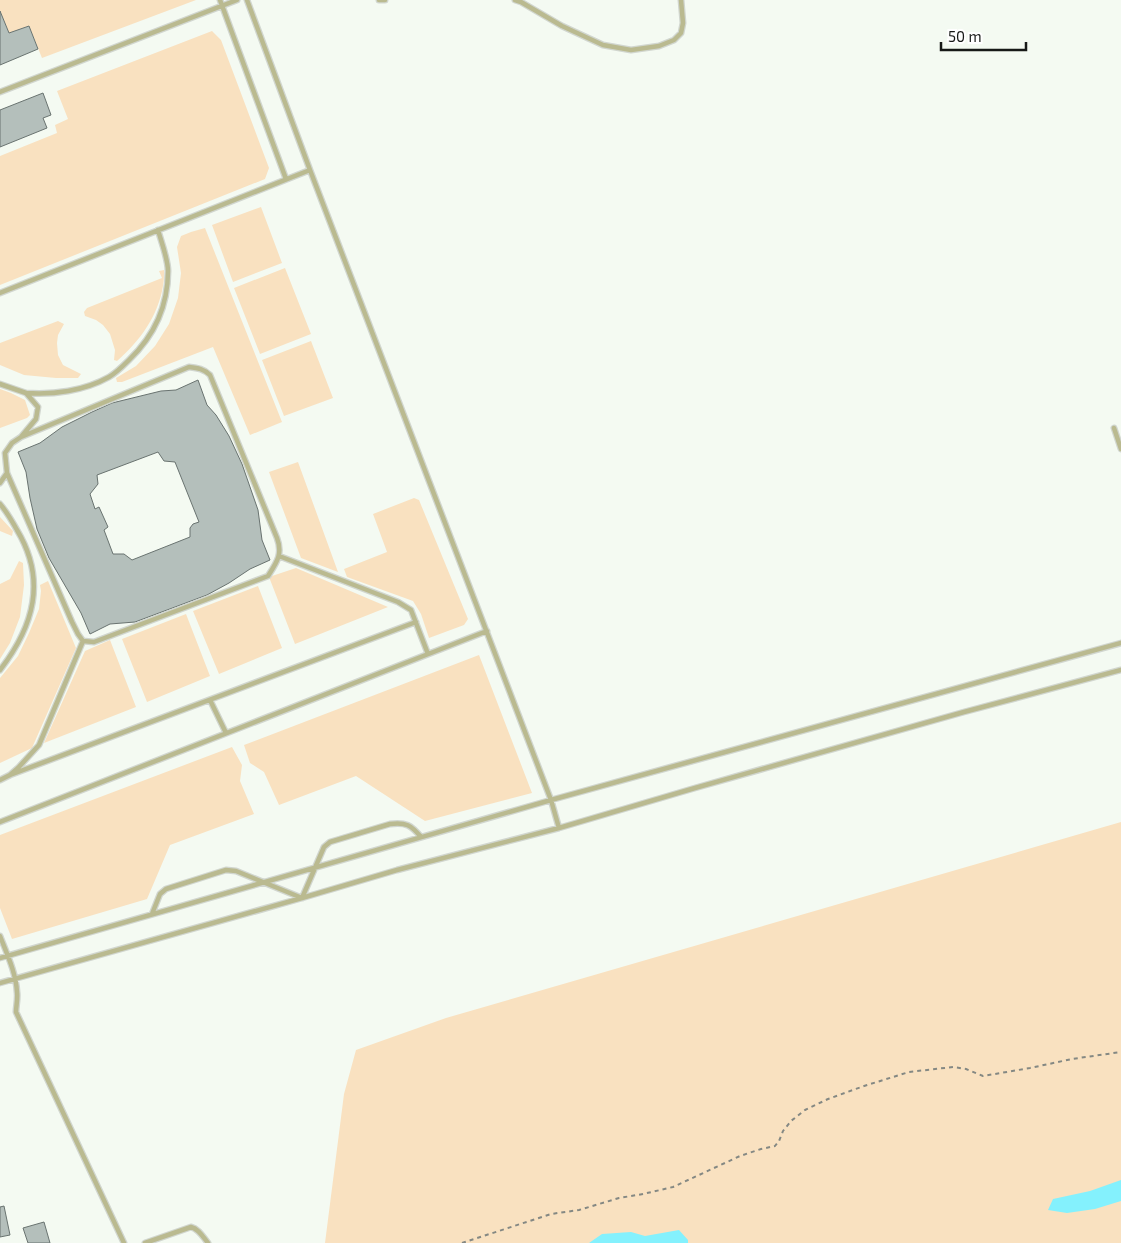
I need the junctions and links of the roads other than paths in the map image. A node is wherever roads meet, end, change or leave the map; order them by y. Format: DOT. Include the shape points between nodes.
graph roads {
  1 [pos="220,0"];
  2 [pos="237,0"];
  3 [pos="247,0"];
  4 [pos="379,0"];
  5 [pos="385,0"];
  6 [pos="515,0"];
  7 [pos="681,0"];
  8 [pos="222,6"];
  9 [pos="0,92"];
  10 [pos="310,170"];
  11 [pos="286,179"];
  12 [pos="158,230"];
  13 [pos="0,292"];
  14 [pos="0,384"];
  15 [pos="26,393"];
  16 [pos="1114,428"];
  17 [pos="21,437"];
  18 [pos="1121,449"];
  19 [pos="7,473"];
  20 [pos="0,483"];
  21 [pos="0,504"];
  22 [pos="279,556"];
  23 [pos="416,622"];
  24 [pos="487,631"];
  25 [pos="83,641"];
  26 [pos="1121,643"];
  27 [pos="428,654"];
  28 [pos="0,670"];
  29 [pos="1121,670"];
  30 [pos="210,700"];
  31 [pos="226,733"];
  32 [pos="10,775"];
  33 [pos="0,780"];
  34 [pos="551,800"];
  35 [pos="0,822"];
  36 [pos="559,828"];
  37 [pos="421,837"];
  38 [pos="316,867"];
  39 [pos="264,882"];
  40 [pos="302,898"];
  41 [pos="152,914"];
  42 [pos="0,936"];
  43 [pos="8,956"];
  44 [pos="0,958"];
  45 [pos="15,979"];
  46 [pos="0,983"];
  47 [pos="124,1243"];
  48 [pos="145,1243"];
  49 [pos="208,1243"];
  1 -- 8 [label="lane"];
  2 -- 8 [label="lane"];
  3 -- 10 [label="lane"];
  4 -- 5 [label="lane"];
  6 -- 7 [label="lane" via="603,45 631,50 659,46 681,33"];
  8 -- 9 [label="lane"];
  8 -- 11 [label="lane"];
  10 -- 11 [label="lane"];
  10 -- 24 [label="lane"];
  11 -- 12 [label="lane"];
  12 -- 13 [label="lane"];
  12 -- 15 [label="lane" via="168,269 166,300 144,344 110,377 63,392"];
  14 -- 15 [label="lane"];
  15 -- 17 [label="lane" via="38,407 36,419"];
  16 -- 18 [label="lane"];
  17 -- 19 [label="lane" via="5,453"];
  17 -- 22 [label="lane" via="189,367 206,371 277,538"];
  19 -- 20 [label="lane"];
  19 -- 25 [label="lane"];
  21 -- 28 [label="lane" via="24,540 32,562 34,592 29,619 12,654"];
  22 -- 23 [label="lane" via="398,602 411,610"];
  22 -- 25 [label="lane" via="268,576 94,642"];
  23 -- 27 [label="lane"];
  23 -- 30 [label="lane"];
  24 -- 27 [label="lane"];
  24 -- 34 [label="lane"];
  25 -- 32 [label="lane" via="39,745"];
  26 -- 34 [label="lane"];
  27 -- 31 [label="lane"];
  29 -- 36 [label="lane"];
  30 -- 31 [label="lane"];
  30 -- 32 [label="lane"];
  31 -- 35 [label="lane"];
  32 -- 33 [label="lane"];
  34 -- 36 [label="lane"];
  34 -- 37 [label="lane"];
  36 -- 40 [label="lane"];
  37 -- 38 [label="lane"];
  37 -- 38 [label="lane" via="409,825 390,824 330,842 324,847"];
  38 -- 39 [label="lane"];
  38 -- 40 [label="lane"];
  39 -- 40 [label="lane"];
  39 -- 41 [label="lane"];
  39 -- 41 [label="lane" via="236,870 226,870 166,889 160,894"];
  40 -- 45 [label="lane"];
  41 -- 43 [label="lane"];
  42 -- 43 [label="lane"];
  43 -- 44 [label="lane"];
  43 -- 45 [label="lane"];
  45 -- 46 [label="lane"];
  45 -- 47 [label="lane" via="18,993 16,1012"];
  48 -- 49 [label="lane" via="192,1227"];
}
